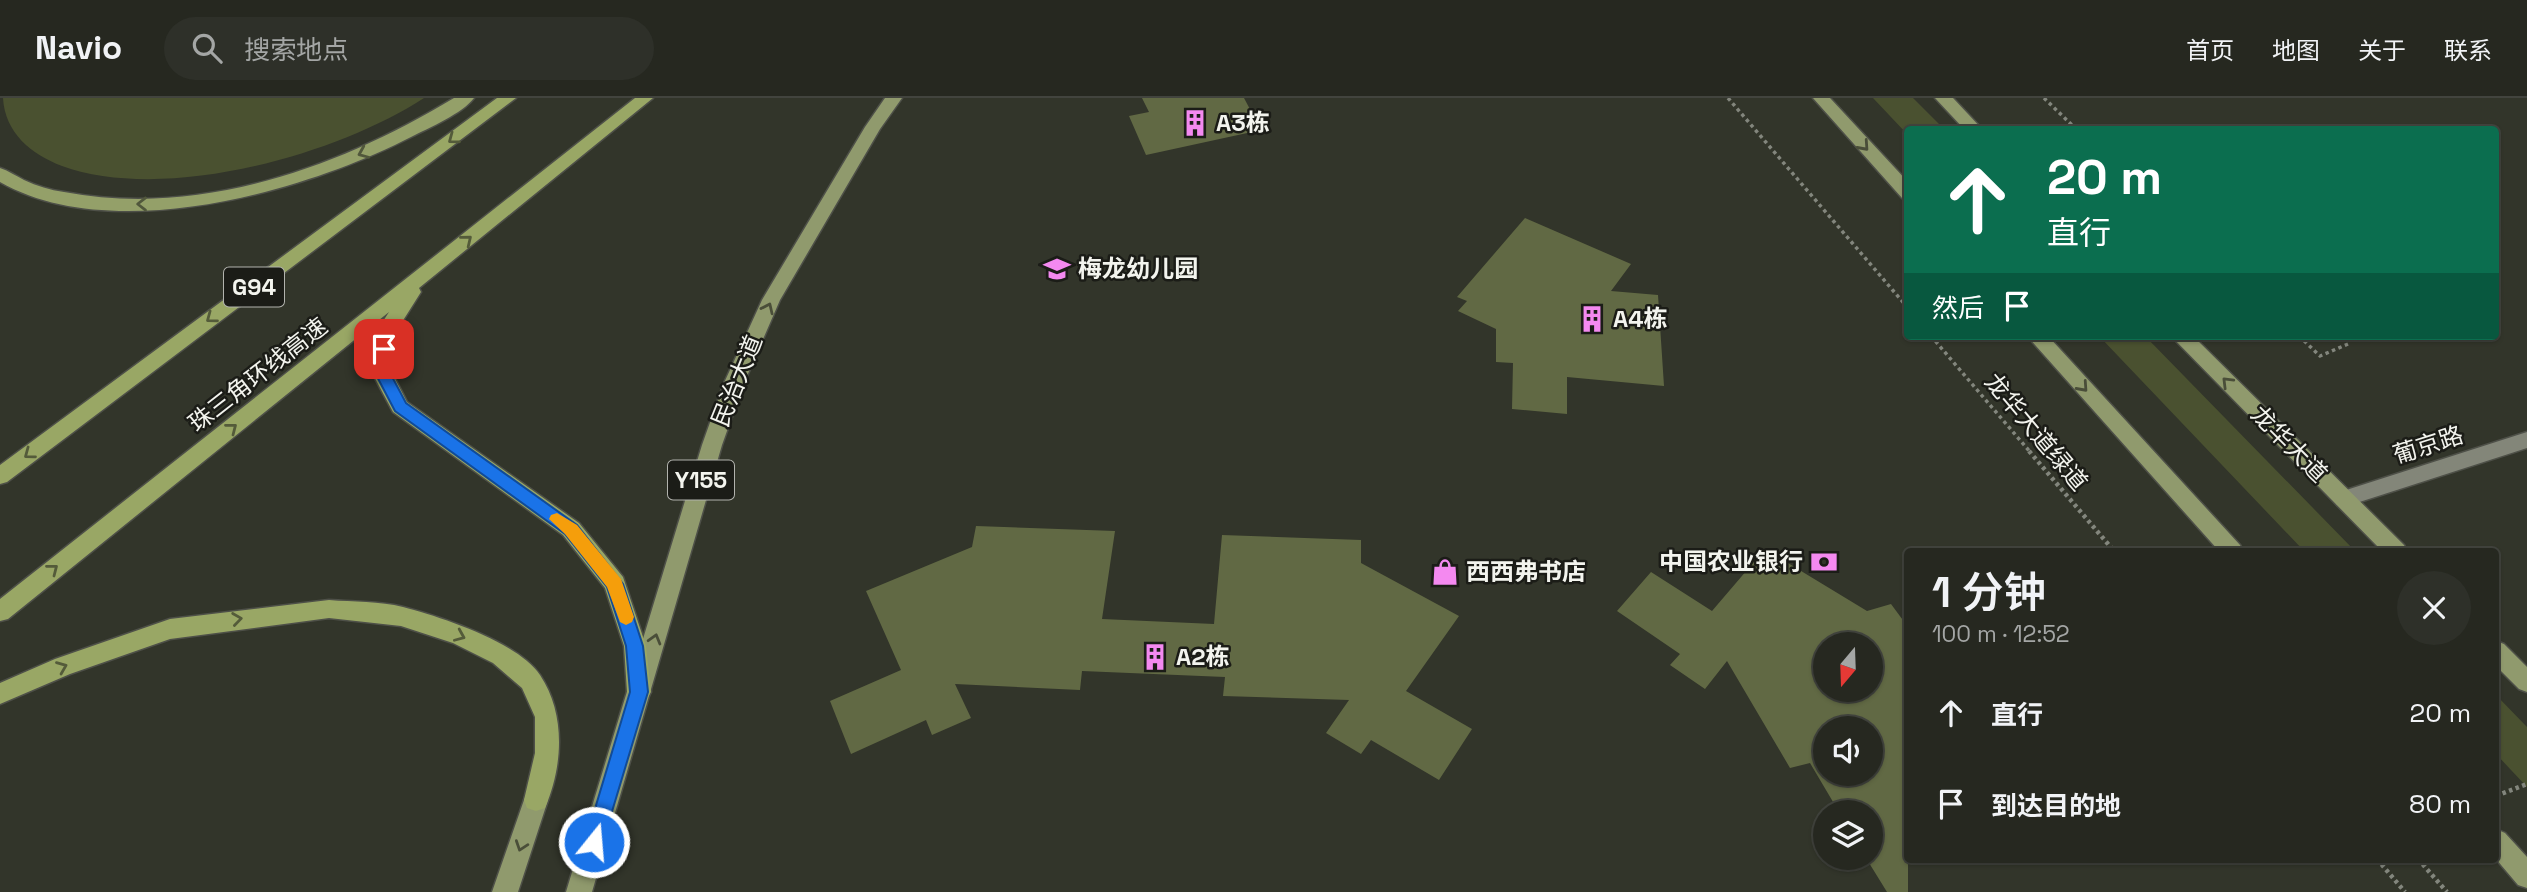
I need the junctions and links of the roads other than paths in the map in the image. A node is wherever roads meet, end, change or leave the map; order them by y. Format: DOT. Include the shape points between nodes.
graph roads {
  1 [pos="466,98"];
  2 [pos="508,98"];
  3 [pos="645,98"];
  4 [pos="894,98"];
  5 [pos="1821,98"];
  6 [pos="1943,98"];
  7 [pos="1971,126"];
  8 [pos="0,174"];
  9 [pos="1904,190"];
  10 [pos="438,264"];
  11 [pos="2041,340"];
  12 [pos="2185,340"];
  13 [pos="2527,440"];
  14 [pos="0,476"];
  15 [pos="2344,499"];
  16 [pos="2229,548"];
  17 [pos="2393,548"];
  18 [pos="0,612"];
  19 [pos="2499,653"];
  20 [pos="2527,682"];
  21 [pos="639,692"];
  22 [pos="0,694"];
  23 [pos="536,800"];
  24 [pos="2499,844"];
  25 [pos="2527,876"];
  26 [pos="505,892"];
  27 [pos="579,892"];
  1 -- 8 [label="highway, one-way" via="390,141 334,165 211,198 99,204 51,196"];
  2 -- 14 [label="highway, G94, one-way"];
  10 -- 3 [label="highway, 珠三角环线高速, one-way"];
  21 -- 4 [label="main road, 民治大道 / Y155, one-way" via="712,445 739,371 771,300"];
  5 -- 9 [label="main road, one-way"];
  6 -- 7 [label="main road"];
  18 -- 10 [label="highway, 珠三角环线高速, one-way"];
  10 -- 21 [label="highway" via="410,294 388,329 380,369 400,407 571,529 615,584 635,646"];
  11 -- 16 [label="main road, one-way"];
  15 -- 12 [label="main road, 龙华大道, one-way"];
  13 -- 15 [label="street, 葡京路"];
  15 -- 17 [label="main road, 龙华大道"];
  19 -- 20 [label="main road"];
  21 -- 27 [label="main road, 民治大道 / Y155"];
  22 -- 23 [label="highway, one-way" via="63,666 170,629 329,609 401,616 460,635 501,656 531,681 547,717 547,753"];
  23 -- 26 [label="main road, one-way"];
  24 -- 25 [label="main road"];
}
